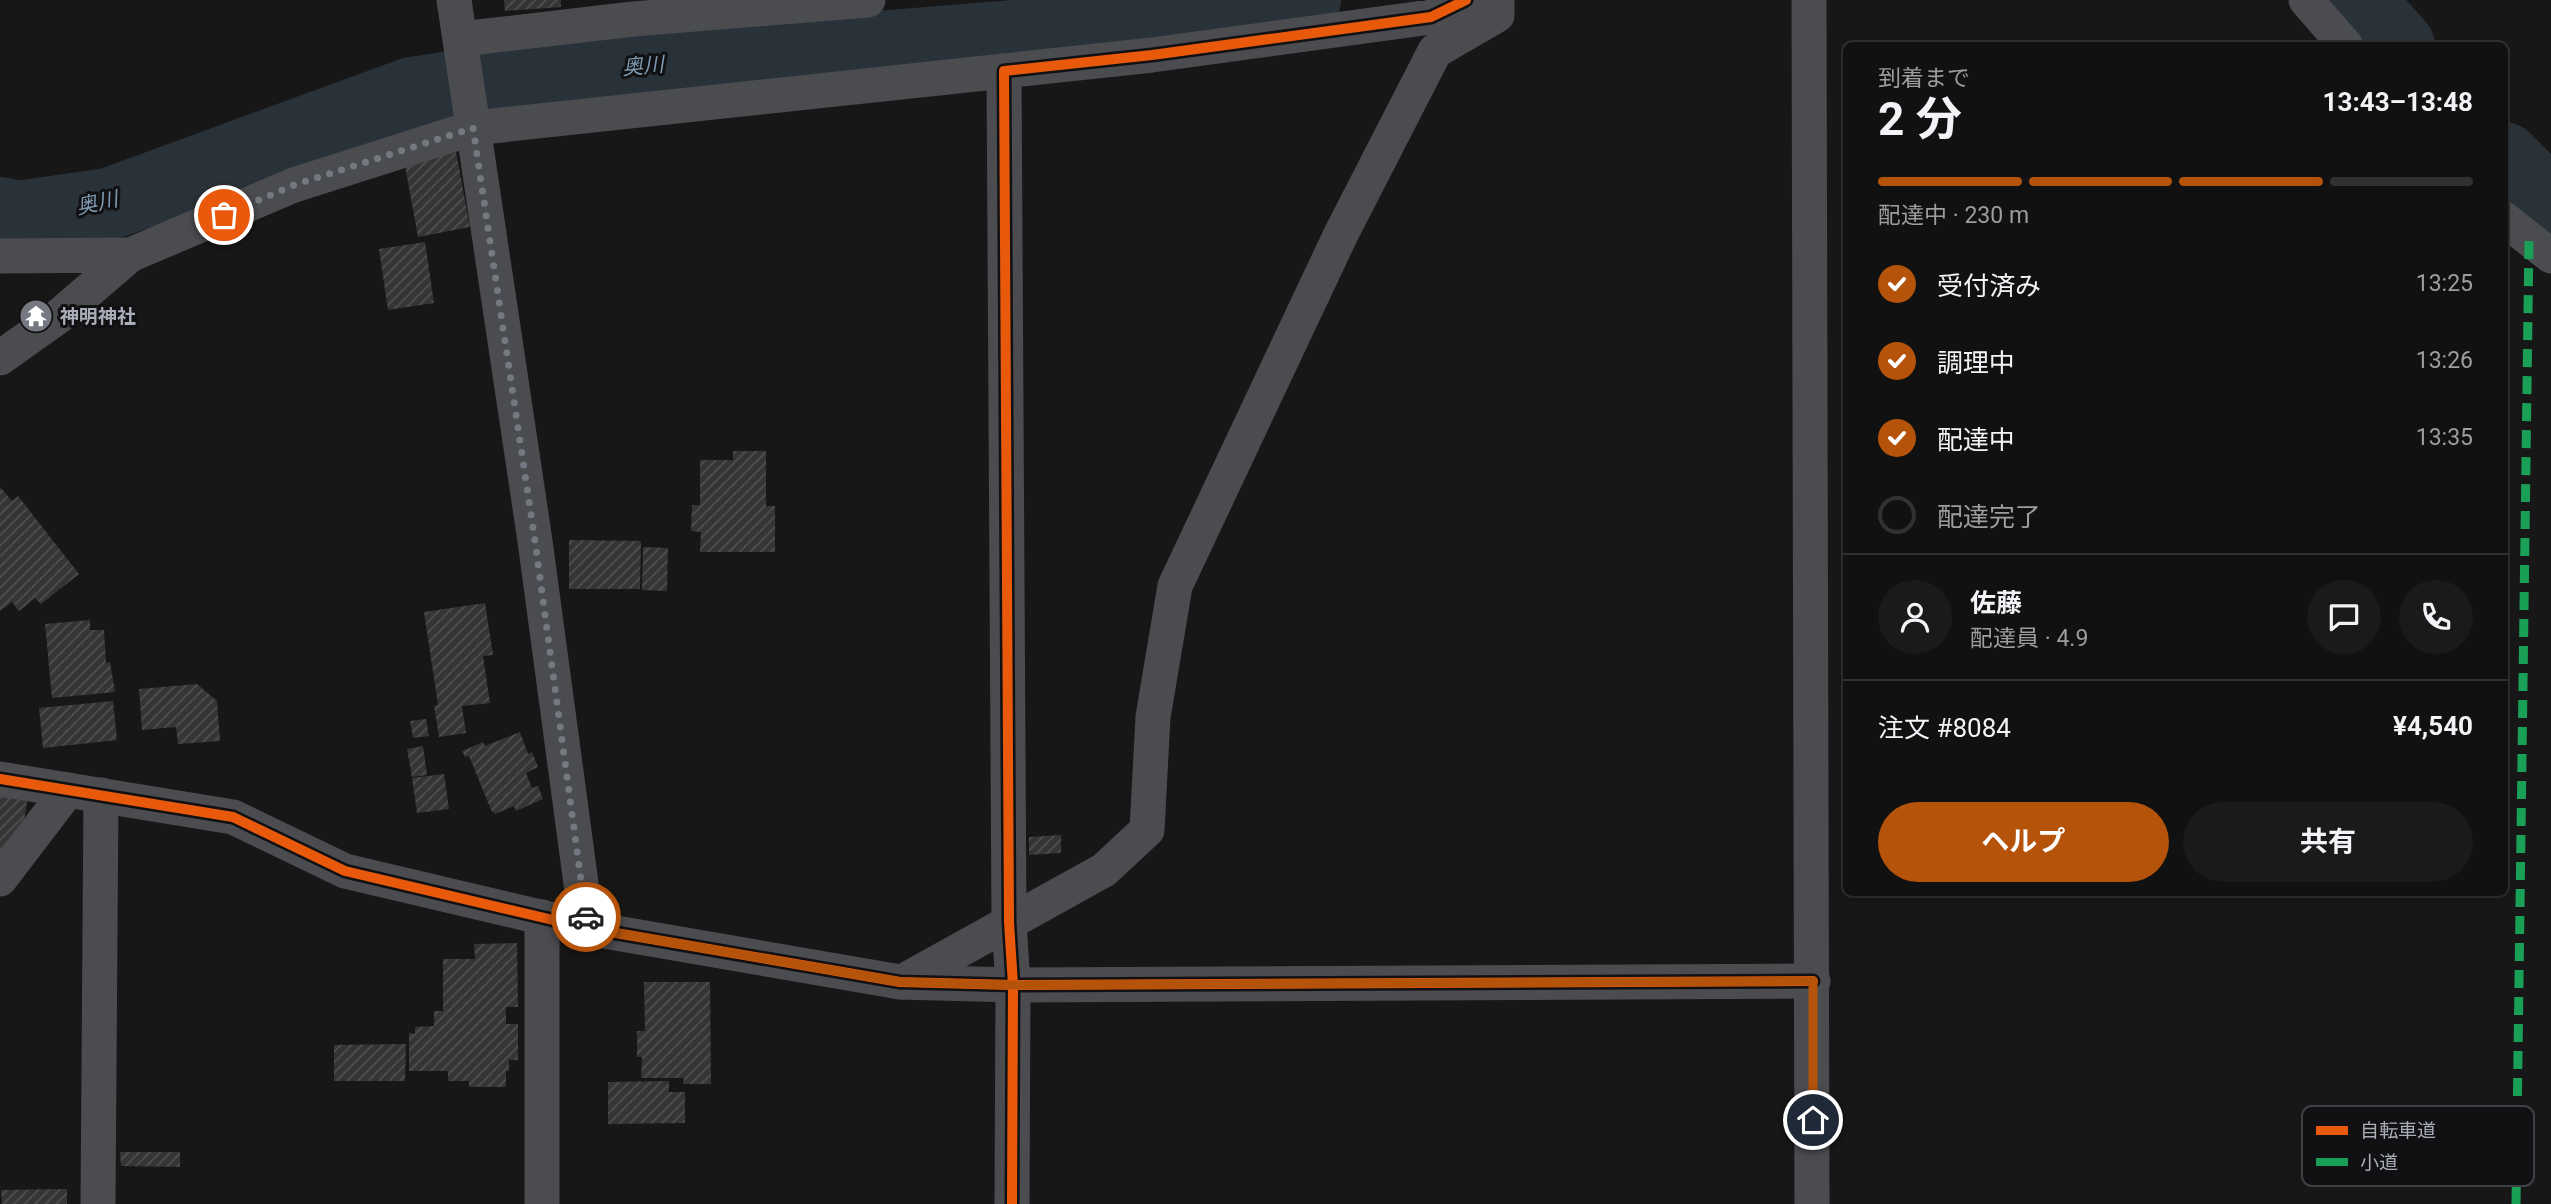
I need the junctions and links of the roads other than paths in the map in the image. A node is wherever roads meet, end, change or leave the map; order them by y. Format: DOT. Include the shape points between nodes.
graph roads {
  1 [pos="454,0"];
  2 [pos="868,0"];
  3 [pos="1466,0"];
  4 [pos="1497,0"];
  5 [pos="1808,0"];
  6 [pos="2306,0"];
  7 [pos="461,39"];
  8 [pos="2343,42"];
  9 [pos="1004,71"];
  10 [pos="472,122"];
  11 [pos="2508,222"];
  12 [pos="130,255"];
  13 [pos="0,256"];
  14 [pos="2551,256"];
  15 [pos="0,358"];
  16 [pos="0,779"];
  17 [pos="84,793"];
  18 [pos="0,879"];
  19 [pos="542,917"];
  20 [pos="1009,922"];
  21 [pos="587,928"];
  22 [pos="1813,981"];
  23 [pos="900,982"];
  24 [pos="1013,985"];
  25 [pos="97,1204"];
  26 [pos="542,1204"];
  27 [pos="1012,1204"];
  28 [pos="1812,1204"];
  1 -- 7 [label="street"];
  2 -- 7 [label="street" via="633,19"];
  3 -- 9 [label="street" via="1432,17"];
  4 -- 20 [label="street" via="1497,15 1434,51 1341,234 1175,586 1153,717 1147,830 1104,870"];
  5 -- 22 [label="street"];
  6 -- 8 [label="street"];
  7 -- 10 [label="street"];
  9 -- 10 [label="street"];
  9 -- 20 [label="street"];
  10 -- 12 [label="street" via="294,185"];
  10 -- 21 [label="street"];
  11 -- 14 [label="street"];
  12 -- 13 [label="street"];
  12 -- 15 [label="street" via="59,316"];
  16 -- 17 [label="street"];
  17 -- 18 [label="street"];
  17 -- 19 [label="street" via="233,817 345,871"];
  17 -- 25 [label="street"];
  19 -- 21 [label="street"];
  19 -- 26 [label="street"];
  20 -- 23 [label="street"];
  20 -- 24 [label="street"];
  21 -- 23 [label="street"];
  22 -- 24 [label="street"];
  22 -- 28 [label="street"];
  23 -- 24 [label="street"];
  24 -- 27 [label="street"];
}
